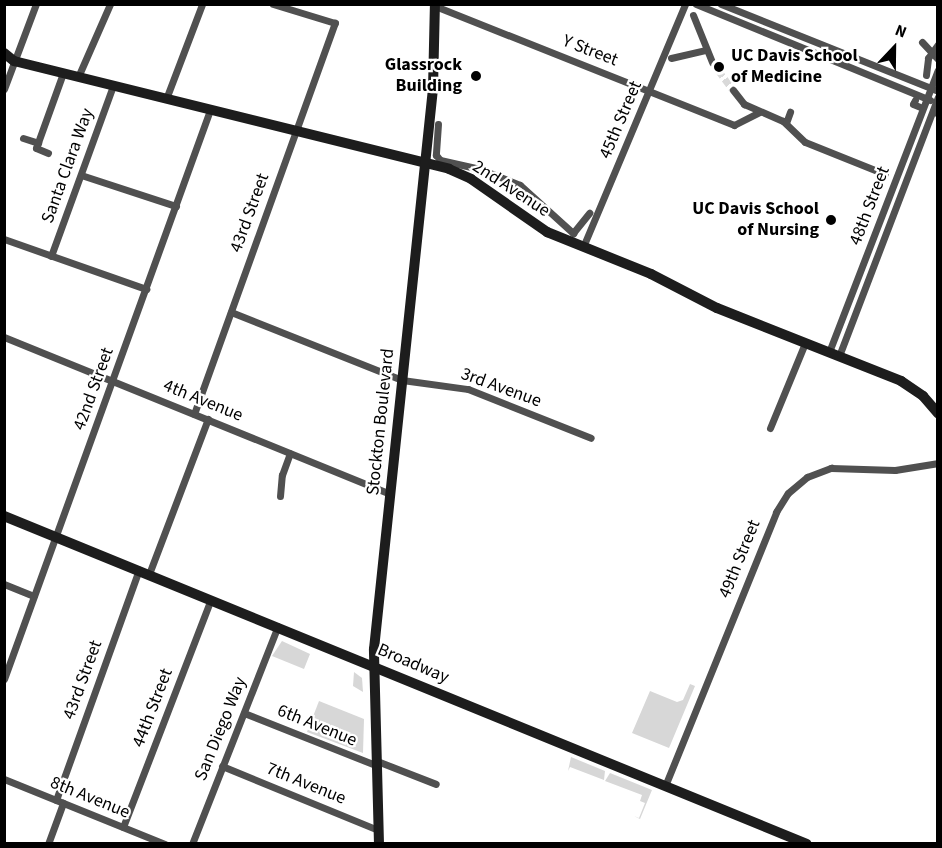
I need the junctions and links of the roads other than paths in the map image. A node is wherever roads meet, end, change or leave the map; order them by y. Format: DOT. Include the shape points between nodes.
graph roads {
  1 [pos="36,4"];
  2 [pos="110,4"];
  3 [pos="202,4"];
  4 [pos="273,4"];
  5 [pos="722,4"];
  6 [pos="435,5"];
  7 [pos="293,8"];
  8 [pos="691,9"];
  9 [pos="922,42"];
  10 [pos="935,47"];
  11 [pos="706,50"];
  12 [pos="4,53"];
  13 [pos="671,58"];
  14 [pos="938,59"];
  15 [pos="14,61"];
  16 [pos="712,62"];
  17 [pos="938,70"];
  18 [pos="63,73"];
  19 [pos="78,77"];
  20 [pos="927,77"];
  21 [pos="113,86"];
  22 [pos="4,89"];
  23 [pos="934,89"];
  24 [pos="733,90"];
  25 [pos="650,91"];
  26 [pos="166,99"];
  27 [pos="927,99"];
  28 [pos="937,100"];
  29 [pos="210,110"];
  30 [pos="760,112"];
  31 [pos="790,112"];
  32 [pos="786,123"];
  33 [pos="438,124"];
  34 [pos="296,131"];
  35 [pos="23,138"];
  36 [pos="38,143"];
  37 [pos="48,153"];
  38 [pos="425,162"];
  39 [pos="885,174"];
  40 [pos="81,175"];
  41 [pos="176,206"];
  42 [pos="589,213"];
  43 [pos="4,239"];
  44 [pos="583,246"];
  45 [pos="51,256"];
  46 [pos="146,289"];
  47 [pos="231,312"];
  48 [pos="4,337"];
  49 [pos="805,343"];
  50 [pos="834,354"];
  51 [pos="402,380"];
  52 [pos="113,381"];
  53 [pos="938,413"];
  54 [pos="194,414"];
  55 [pos="208,419"];
  56 [pos="770,428"];
  57 [pos="591,438"];
  58 [pos="290,453"];
  59 [pos="938,463"];
  60 [pos="390,494"];
  61 [pos="280,496"];
  62 [pos="4,516"];
  63 [pos="56,539"];
  64 [pos="144,572"];
  65 [pos="4,584"];
  66 [pos="34,596"];
  67 [pos="211,599"];
  68 [pos="278,627"];
  69 [pos="4,651"];
  70 [pos="13,655"];
  71 [pos="374,666"];
  72 [pos="4,679"];
  73 [pos="244,713"];
  74 [pos="378,764"];
  75 [pos="222,766"];
  76 [pos="4,779"];
  77 [pos="436,784"];
  78 [pos="665,786"];
  79 [pos="59,801"];
  80 [pos="123,827"];
  81 [pos="378,830"];
  82 [pos="154,842"];
  83 [pos="48,843"];
  84 [pos="165,843"];
  85 [pos="192,843"];
  86 [pos="379,843"];
  87 [pos="807,843"];
  1 -- 15 [label="street"];
  2 -- 19 [label="street"];
  3 -- 26 [label="street"];
  4 -- 7 [label="street"];
  5 -- 23 [label="street"];
  6 -- 25 [label="street, Y Street"];
  6 -- 38 [label="main road, Stockton Boulevard" via="434,78"];
  7 -- 34 [label="street, 43rd Street" via="335,23"];
  8 -- 11 [label="street"];
  8 -- 25 [label="street, 45th Street"];
  8 -- 27 [label="street"];
  9 -- 10 [label="street"];
  10 -- 14 [label="street"];
  10 -- 20 [label="street"];
  11 -- 13 [label="street"];
  11 -- 16 [label="street"];
  12 -- 15 [label="main road, 2nd Avenue"];
  15 -- 18 [label="main road, 2nd Avenue"];
  15 -- 22 [label="street"];
  17 -- 23 [label="street, 48th Street"];
  18 -- 19 [label="main road, 2nd Avenue"];
  18 -- 36 [label="street"];
  19 -- 21 [label="main road, 2nd Avenue"];
  21 -- 26 [label="main road, 2nd Avenue"];
  21 -- 40 [label="street, Santa Clara Way"];
  23 -- 27 [label="street, 48th Street"];
  24 -- 30 [label="street" via="744,104"];
  25 -- 30 [label="street, Y Street" via="734,125"];
  25 -- 44 [label="street, 45th Street"];
  26 -- 29 [label="main road, 2nd Avenue"];
  27 -- 28 [label="street"];
  27 -- 50 [label="street, 48th Street"];
  28 -- 50 [label="street, 48th Street"];
  29 -- 34 [label="main road, 2nd Avenue"];
  29 -- 41 [label="street, 42nd Street"];
  30 -- 32 [label="street"];
  31 -- 32 [label="street"];
  32 -- 39 [label="street" via="805,142"];
  33 -- 42 [label="street" via="436,155 440,160 480,169 520,185 573,233"];
  34 -- 38 [label="main road, 2nd Avenue"];
  34 -- 47 [label="street, 43rd Street"];
  35 -- 36 [label="street"];
  36 -- 37 [label="street" via="36,148"];
  38 -- 44 [label="main road, 2nd Avenue" via="471,180 531,223"];
  38 -- 51 [label="main road, Stockton Boulevard"];
  40 -- 41 [label="street"];
  40 -- 45 [label="street, Santa Clara Way"];
  41 -- 46 [label="street, 42nd Street"];
  43 -- 45 [label="street"];
  44 -- 49 [label="main road, 2nd Avenue" via="651,274 717,308"];
  45 -- 46 [label="street"];
  46 -- 52 [label="street, 42nd Street"];
  47 -- 51 [label="street, 3rd Avenue"];
  47 -- 54 [label="street, 43rd Street"];
  48 -- 52 [label="street, 4th Avenue"];
  49 -- 50 [label="main road, 2nd Avenue"];
  49 -- 56 [label="street"];
  50 -- 53 [label="main road, 2nd Avenue" via="901,381 923,396"];
  51 -- 57 [label="street, 3rd Avenue" via="468,389"];
  51 -- 60 [label="main road, Stockton Boulevard"];
  52 -- 54 [label="street, 4th Avenue"];
  52 -- 63 [label="street, 42nd Street"];
  54 -- 55 [label="street, 4th Avenue"];
  55 -- 58 [label="street, 4th Avenue"];
  55 -- 64 [label="street, 43rd Street"];
  58 -- 60 [label="street, 4th Avenue"];
  58 -- 61 [label="street"];
  59 -- 78 [label="street, 49th Street" via="895,470 831,468 807,477 788,493 776,512"];
  60 -- 71 [label="main road, Stockton Boulevard"];
  62 -- 63 [label="main road, Broadway"];
  63 -- 64 [label="main road, Broadway"];
  63 -- 66 [label="street, 42nd Street"];
  64 -- 67 [label="main road, Broadway"];
  64 -- 79 [label="street, 43rd Street"];
  65 -- 66 [label="street"];
  66 -- 70 [label="street, 42nd Street"];
  67 -- 68 [label="main road, Broadway"];
  67 -- 80 [label="street, 44th Street"];
  68 -- 71 [label="main road, Broadway"];
  68 -- 73 [label="street, San Diego Way"];
  69 -- 70 [label="street"];
  70 -- 72 [label="street, 42nd Street"];
  71 -- 74 [label="main road, Stockton Boulevard"];
  71 -- 78 [label="main road, Broadway"];
  73 -- 74 [label="street, 6th Avenue"];
  73 -- 75 [label="street, San Diego Way"];
  74 -- 77 [label="street, 6th Avenue"];
  74 -- 81 [label="main road, Stockton Boulevard"];
  75 -- 81 [label="street, 7th Avenue"];
  75 -- 85 [label="street, San Diego Way"];
  76 -- 79 [label="street, 8th Avenue"];
  78 -- 87 [label="main road, Broadway"];
  79 -- 80 [label="street, 8th Avenue"];
  79 -- 83 [label="street, 43rd Street"];
  80 -- 82 [label="street, 8th Avenue"];
  81 -- 86 [label="main road, Stockton Boulevard"];
  82 -- 84 [label="street, 8th Avenue"];
}
